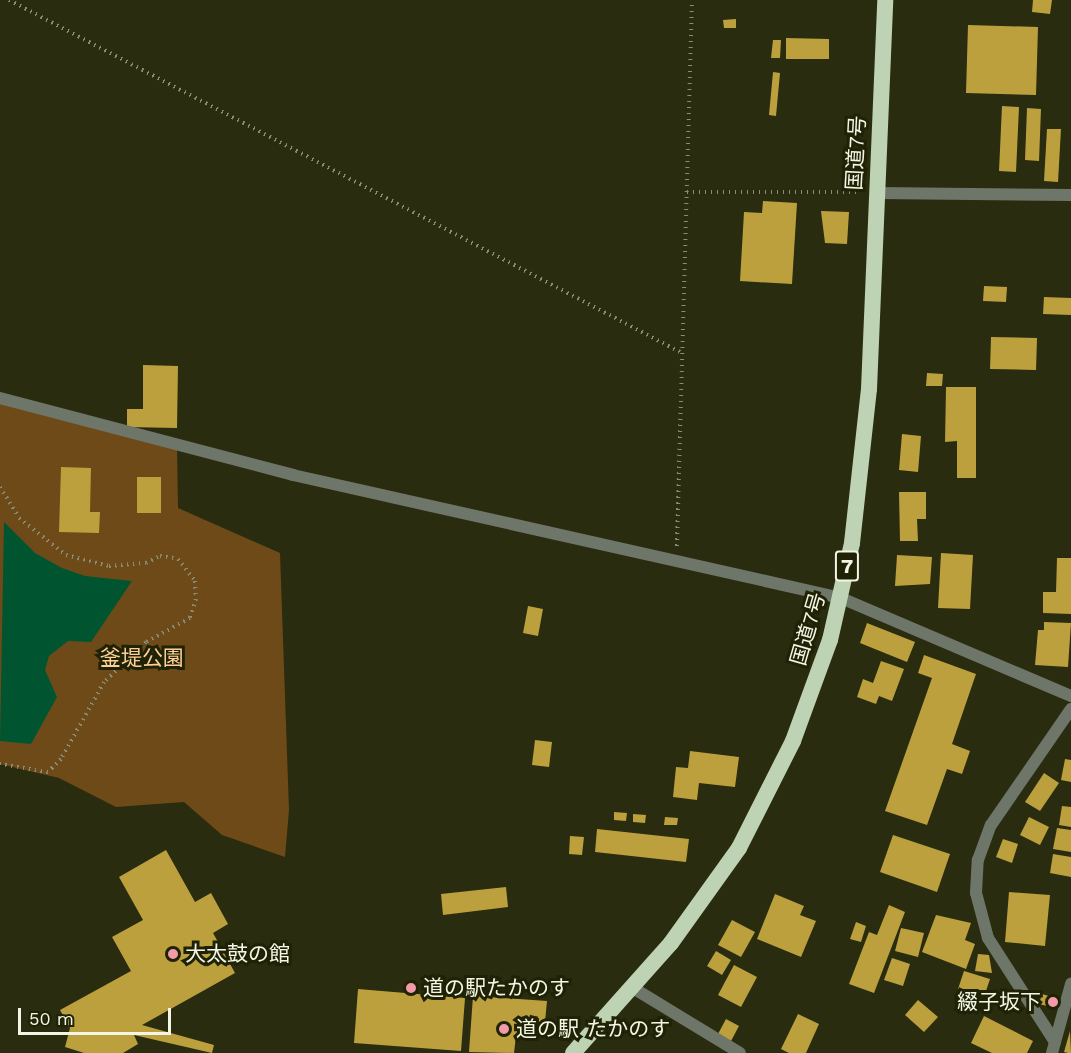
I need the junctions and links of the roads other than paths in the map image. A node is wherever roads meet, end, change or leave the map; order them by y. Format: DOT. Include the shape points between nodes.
graph roads {
  1 [pos="885,0"];
  2 [pos="877,192"];
  3 [pos="1071,195"];
  4 [pos="0,398"];
  5 [pos="841,598"];
  6 [pos="1071,696"];
  7 [pos="1071,709"];
  8 [pos="1071,984"];
  9 [pos="633,988"];
  10 [pos="1053,1048"];
  11 [pos="573,1053"];
  12 [pos="740,1053"];
  1 -- 2 [label="highway, 国道7号 / 7"];
  2 -- 3 [label="street"];
  2 -- 5 [label="highway, 国道7号 / 7" via="868,400 854,532"];
  4 -- 5 [label="street" via="293,475"];
  5 -- 6 [label="street"];
  5 -- 9 [label="highway, 国道7号 / 7" via="816,681 766,799 711,891"];
  7 -- 10 [label="street" via="991,825 978,860 976,893 988,938"];
  8 -- 10 [label="street"];
  9 -- 11 [label="highway, 国道7号 / 7"];
  9 -- 12 [label="street"];
}
